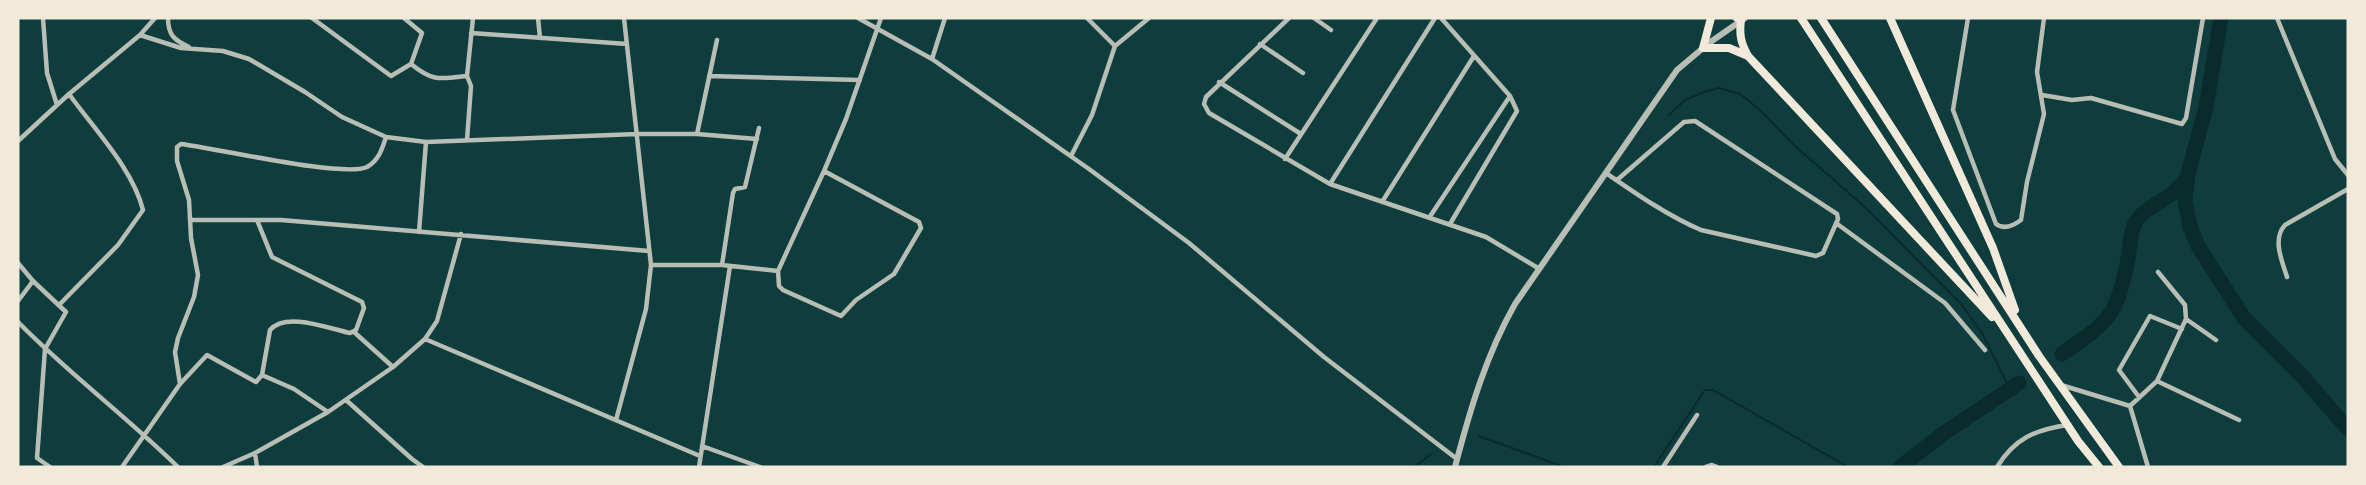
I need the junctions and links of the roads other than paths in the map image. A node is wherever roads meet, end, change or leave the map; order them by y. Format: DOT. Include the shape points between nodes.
graph roads {
  1 [pos="43,18"];
  2 [pos="154,18"];
  3 [pos="168,18"];
  4 [pos="312,18"];
  5 [pos="404,18"];
  6 [pos="473,18"];
  7 [pos="538,18"];
  8 [pos="624,18"];
  9 [pos="858,18"];
  10 [pos="880,18"];
  11 [pos="945,18"];
  12 [pos="1087,18"];
  13 [pos="1149,18"];
  14 [pos="1289,18"];
  15 [pos="1314,18"];
  16 [pos="1377,18"];
  17 [pos="1435,18"];
  18 [pos="1441,18"];
  19 [pos="1711,18"];
  20 [pos="1801,18"];
  21 [pos="1821,18"];
  22 [pos="1890,18"];
  23 [pos="1968,18"];
  24 [pos="2044,18"];
  25 [pos="2203,18"];
  26 [pos="2277,18"];
  27 [pos="1741,19"];
  28 [pos="878,29"];
  29 [pos="1331,30"];
  30 [pos="471,33"];
  31 [pos="140,35"];
  32 [pos="540,38"];
  33 [pos="717,40"];
  34 [pos="627,44"];
  35 [pos="1260,44"];
  36 [pos="1115,46"];
  37 [pos="191,48"];
  38 [pos="1703,48"];
  39 [pos="1474,56"];
  40 [pos="1748,56"];
  41 [pos="932,59"];
  42 [pos="411,64"];
  43 [pos="1303,73"];
  44 [pos="467,76"];
  45 [pos="709,76"];
  46 [pos="860,80"];
  47 [pos="1220,82"];
  48 [pos="69,94"];
  49 [pos="2042,95"];
  50 [pos="1510,96"];
  51 [pos="57,105"];
  52 [pos="759,128"];
  53 [pos="637,134"];
  54 [pos="697,134"];
  55 [pos="1301,134"];
  56 [pos="386,137"];
  57 [pos="757,139"];
  58 [pos="467,140"];
  59 [pos="18,141"];
  60 [pos="426,142"];
  61 [pos="1071,156"];
  62 [pos="1285,159"];
  63 [pos="824,171"];
  64 [pos="1606,173"];
  65 [pos="2348,175"];
  66 [pos="1617,180"];
  67 [pos="1330,184"];
  68 [pos="2348,189"];
  69 [pos="1382,202"];
  70 [pos="1430,218"];
  71 [pos="191,220"];
  72 [pos="257,220"];
  73 [pos="1836,223"];
  74 [pos="1450,224"];
  75 [pos="419,232"];
  76 [pos="461,234"];
  77 [pos="649,251"];
  78 [pos="18,263"];
  79 [pos="651,265"];
  80 [pos="722,265"];
  81 [pos="730,266"];
  82 [pos="1539,268"];
  83 [pos="778,271"];
  84 [pos="2158,272"];
  85 [pos="2287,277"];
  86 [pos="33,282"];
  87 [pos="18,301"];
  88 [pos="59,305"];
  89 [pos="2186,319"];
  90 [pos="18,322"];
  91 [pos="2019,323"];
  92 [pos="2182,329"];
  93 [pos="2006,331"];
  94 [pos="354,332"];
  95 [pos="425,339"];
  96 [pos="2216,340"];
  97 [pos="45,349"];
  98 [pos="1985,350"];
  99 [pos="393,367"];
  100 [pos="262,375"];
  101 [pos="2157,381"];
  102 [pos="180,384"];
  103 [pos="2059,384"];
  104 [pos="2139,397"];
  105 [pos="346,400"];
  106 [pos="2130,406"];
  107 [pos="328,412"];
  108 [pos="1697,415"];
  109 [pos="616,420"];
  110 [pos="2239,420"];
  111 [pos="2067,424"];
  112 [pos="145,435"];
  113 [pos="702,446"];
  114 [pos="255,453"];
  115 [pos="700,456"];
  116 [pos="1457,459"];
  117 [pos="50,467"];
  118 [pos="122,467"];
  119 [pos="178,467"];
  120 [pos="224,467"];
  121 [pos="257,467"];
  122 [pos="423,467"];
  123 [pos="699,467"];
  124 [pos="760,467"];
  125 [pos="1455,467"];
  126 [pos="1663,467"];
  127 [pos="1706,467"];
  128 [pos="1717,467"];
  129 [pos="1997,467"];
  130 [pos="2098,467"];
  131 [pos="2119,467"];
  132 [pos="2148,467"];
  1 -- 51 [label="street" via="47,73"];
  2 -- 31 [label="street"];
  3 -- 37 [label="street" via="176,41"];
  4 -- 42 [label="street" via="391,76"];
  5 -- 42 [label="street" via="422,33"];
  6 -- 30 [label="street"];
  7 -- 32 [label="street"];
  8 -- 34 [label="street"];
  9 -- 28 [label="street"];
  10 -- 28 [label="street"];
  11 -- 41 [label="street"];
  12 -- 36 [label="street"];
  13 -- 36 [label="street"];
  14 -- 35 [label="street"];
  15 -- 29 [label="street"];
  16 -- 55 [label="street"];
  17 -- 67 [label="street"];
  18 -- 39 [label="street"];
  19 -- 38 [label="main road"];
  20 -- 93 [label="main road"];
  21 -- 91 [label="main road"];
  22 -- 91 [label="main road" via="1993,248"];
  23 -- 49 [label="street" via="1953,110 2000,227 2021,220 2044,114"];
  24 -- 49 [label="street" via="2037,62"];
  25 -- 49 [label="street" via="2182,124 2091,98 2072,100"];
  26 -- 65 [label="street" via="2336,159"];
  27 -- 38 [label="street"];
  27 -- 40 [label="main road" via="1739,33"];
  28 -- 41 [label="street"];
  28 -- 46 [label="street"];
  30 -- 32 [label="street"];
  30 -- 44 [label="street"];
  31 -- 37 [label="street"];
  31 -- 48 [label="street"];
  32 -- 34 [label="street"];
  33 -- 45 [label="street"];
  34 -- 53 [label="street"];
  35 -- 43 [label="street"];
  35 -- 47 [label="street"];
  36 -- 61 [label="street" via="1092,115"];
  37 -- 56 [label="street" via="223,51 249,59 342,117"];
  38 -- 40 [label="main road" via="1729,48"];
  38 -- 64 [label="street" via="1677,70"];
  39 -- 50 [label="street"];
  39 -- 69 [label="street"];
  40 -- 93 [label="main road"];
  41 -- 61 [label="street"];
  42 -- 44 [label="street" via="426,76"];
  44 -- 58 [label="street" via="471,86"];
  45 -- 46 [label="street"];
  45 -- 54 [label="street"];
  46 -- 63 [label="street"];
  47 -- 55 [label="street"];
  47 -- 62 [label="street" via="1206,97 1204,104 1209,112"];
  48 -- 51 [label="street"];
  48 -- 88 [label="street" via="124,168 143,210 118,245"];
  50 -- 70 [label="street"];
  50 -- 74 [label="street" via="1517,114"];
  51 -- 59 [label="street"];
  52 -- 57 [label="street"];
  53 -- 54 [label="street"];
  53 -- 58 [label="street"];
  53 -- 77 [label="street"];
  54 -- 57 [label="street"];
  55 -- 62 [label="street"];
  56 -- 60 [label="street"];
  56 -- 71 [label="street" via="380,155 366,167 338,170 181,144 177,147 177,161"];
  57 -- 80 [label="street" via="745,187 733,193"];
  58 -- 60 [label="street"];
  60 -- 75 [label="street"];
  61 -- 116 [label="street" via="1189,243 1324,357"];
  62 -- 67 [label="street"];
  63 -- 83 [label="street"];
  63 -- 83 [label="street" via="919,222 921,228 894,274 856,300 841,316 783,290"];
  64 -- 66 [label="street"];
  64 -- 82 [label="street"];
  66 -- 73 [label="street" via="1701,230 1816,256 1822,253"];
  66 -- 73 [label="street" via="1684,122 1695,121 1836,214"];
  67 -- 69 [label="street"];
  68 -- 85 [label="street" via="2280,231 2280,252"];
  69 -- 70 [label="street"];
  70 -- 74 [label="street"];
  71 -- 72 [label="street"];
  71 -- 102 [label="street" via="198,275 175,352"];
  72 -- 75 [label="street"];
  72 -- 94 [label="street" via="272,256 362,302 364,308"];
  73 -- 98 [label="street" via="1945,303"];
  74 -- 82 [label="street" via="1498,243"];
  75 -- 76 [label="street"];
  76 -- 77 [label="street"];
  76 -- 95 [label="street" via="437,321"];
  77 -- 79 [label="street"];
  78 -- 86 [label="street"];
  79 -- 80 [label="street"];
  79 -- 109 [label="street" via="645,309"];
  80 -- 81 [label="street"];
  81 -- 83 [label="street"];
  81 -- 113 [label="street"];
  82 -- 116 [label="street" via="1494,344"];
  84 -- 89 [label="street" via="2185,305"];
  86 -- 87 [label="street"];
  86 -- 88 [label="street"];
  88 -- 97 [label="street" via="66,312"];
  89 -- 92 [label="street"];
  89 -- 96 [label="street"];
  90 -- 97 [label="street"];
  91 -- 103 [label="main road"];
  92 -- 101 [label="street"];
  92 -- 104 [label="street" via="2150,316 2119,370"];
  93 -- 111 [label="main road"];
  94 -- 99 [label="street"];
  94 -- 100 [label="street" via="312,322 278,323 270,330"];
  95 -- 99 [label="street"];
  95 -- 109 [label="street"];
  97 -- 112 [label="street"];
  97 -- 117 [label="street" via="37,458"];
  99 -- 105 [label="street"];
  100 -- 102 [label="street" via="252,382 207,355"];
  100 -- 107 [label="street" via="294,389"];
  101 -- 104 [label="street"];
  101 -- 110 [label="street"];
  102 -- 112 [label="street"];
  103 -- 106 [label="street"];
  103 -- 131 [label="main road"];
  104 -- 106 [label="street"];
  105 -- 107 [label="street"];
  105 -- 122 [label="street"];
  106 -- 132 [label="street"];
  107 -- 114 [label="street"];
  108 -- 126 [label="street"];
  109 -- 115 [label="street"];
  111 -- 129 [label="street" via="2023,437"];
  111 -- 130 [label="main road"];
  112 -- 118 [label="street"];
  112 -- 119 [label="street"];
  113 -- 115 [label="street"];
  113 -- 124 [label="street"];
  114 -- 120 [label="street"];
  114 -- 121 [label="street"];
  115 -- 123 [label="street"];
  116 -- 125 [label="street"];
  127 -- 128 [label="street"];
}
